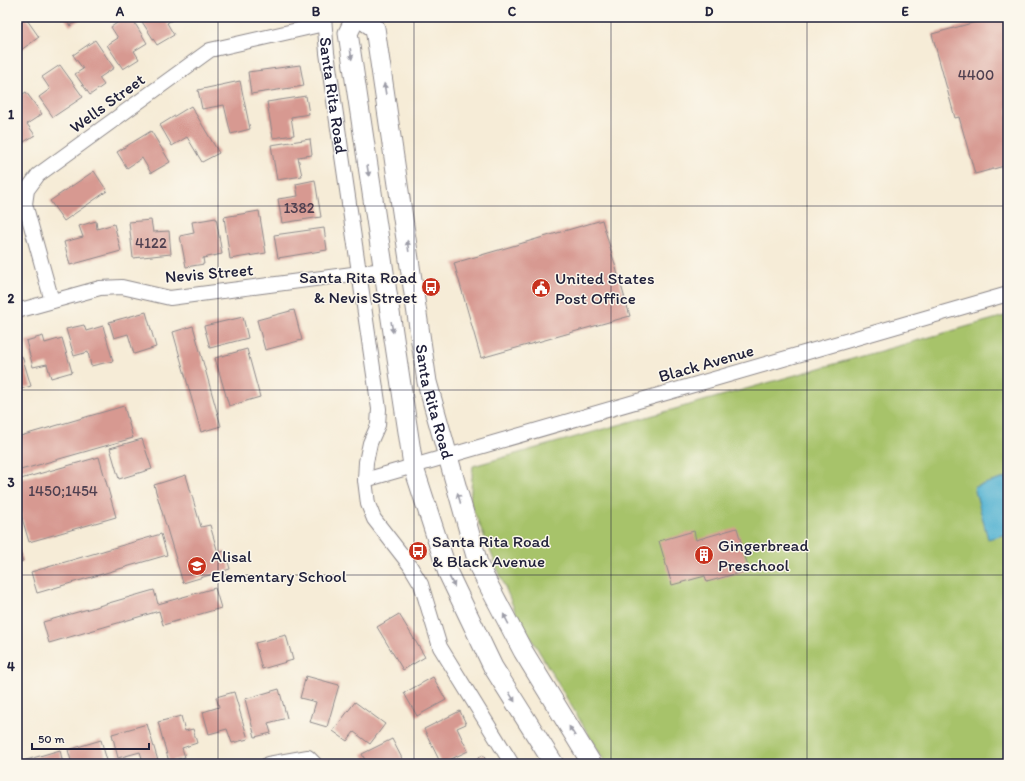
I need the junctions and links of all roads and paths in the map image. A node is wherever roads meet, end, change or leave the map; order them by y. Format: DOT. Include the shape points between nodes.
graph roads {
  1 [pos="358,17"];
  2 [pos="324,21"];
  3 [pos="391,128"];
  4 [pos="362,132"];
  5 [pos="383,270"];
  6 [pos="359,273"];
  7 [pos="1008,294"];
  8 [pos="52,301"];
  9 [pos="17,311"];
  10 [pos="447,457"];
  11 [pos="413,465"];
  12 [pos="365,480"];
  13 [pos="268,764"];
  14 [pos="315,764"];
  15 [pos="512,764"];
  16 [pos="554,764"];
  17 [pos="592,764"];
  3 -- 1 [label="main road, Santa Rita Road, one-way" via="375,28"];
  1 -- 4 [label="main road, Santa Rita Road, one-way" via="348,33"];
  2 -- 6 [label="street, Santa Rita Road"];
  2 -- 8 [label="street, Wells Street" via="210,50 38,175 27,190 25,204"];
  3 -- 4 [label="main road"];
  10 -- 3 [label="main road, Santa Rita Road, one-way" via="427,382"];
  4 -- 5 [label="main road, Santa Rita Road, one-way"];
  5 -- 6 [label="street, Nevis Street"];
  5 -- 11 [label="main road, Santa Rita Road, one-way"];
  6 -- 8 [label="street, Nevis Street" via="170,298 122,287 100,288"];
  6 -- 12 [label="street, Santa Rita Road" via="379,409 378,425 370,443 366,462"];
  7 -- 10 [label="street, Black Avenue"];
  8 -- 9 [label="street, Nevis Street"];
  10 -- 11 [label="street, Black Avenue"];
  17 -- 10 [label="main road, Santa Rita Road, one-way" via="523,651 479,567"];
  11 -- 12 [label="street, Black Avenue"];
  11 -- 16 [label="main road, Santa Rita Road, one-way" via="448,573 493,667"];
  12 -- 15 [label="street, Santa Rita Road" via="368,504 374,519 421,584 440,647"];
  13 -- 14 [label="street" via="308,757"];
}
